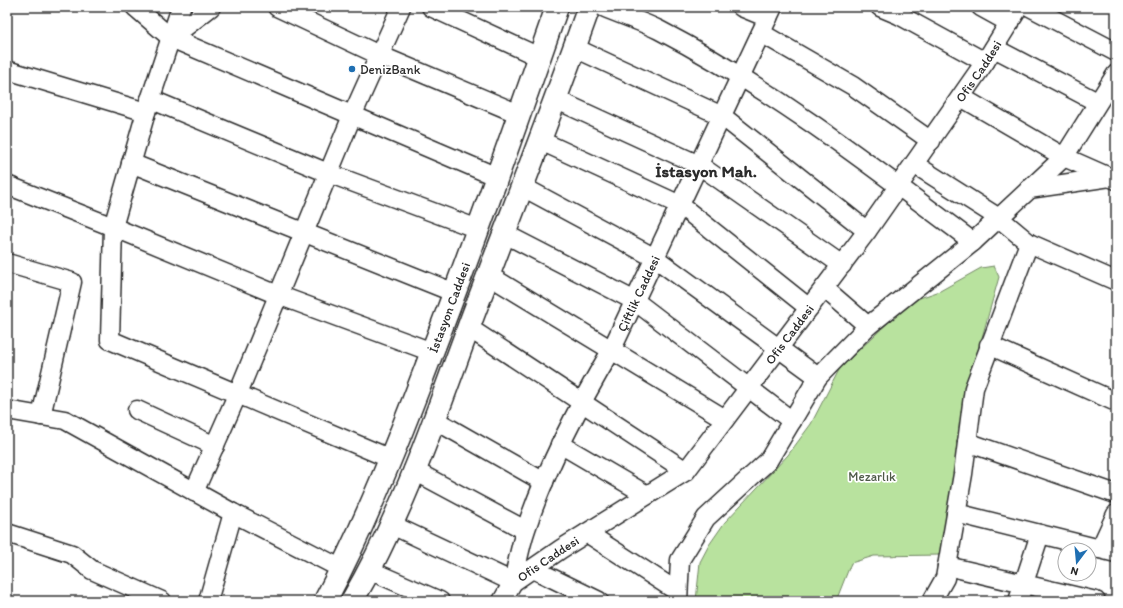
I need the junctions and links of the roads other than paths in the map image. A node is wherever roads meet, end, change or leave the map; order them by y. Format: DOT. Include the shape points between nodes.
graph roads {
  1 [pos="135,7"];
  2 [pos="181,7"];
  3 [pos="211,7"];
  4 [pos="277,7"];
  5 [pos="401,7"];
  6 [pos="430,7"];
  7 [pos="557,7"];
  8 [pos="590,7"];
  9 [pos="603,7"];
  10 [pos="741,7"];
  11 [pos="880,7"];
  12 [pos="981,7"];
  13 [pos="1019,7"];
  14 [pos="1030,7"];
  15 [pos="768,19"];
  16 [pos="1010,23"];
  17 [pos="171,38"];
  18 [pos="575,48"];
  19 [pos="1116,52"];
  20 [pos="379,55"];
  21 [pos="989,56"];
  22 [pos="539,57"];
  23 [pos="7,70"];
  24 [pos="1116,74"];
  25 [pos="741,76"];
  26 [pos="961,97"];
  27 [pos="556,100"];
  28 [pos="1098,102"];
  29 [pos="148,105"];
  30 [pos="519,114"];
  31 [pos="352,116"];
  32 [pos="722,116"];
  33 [pos="541,141"];
  34 [pos="931,141"];
  35 [pos="1064,157"];
  36 [pos="131,163"];
  37 [pos="914,164"];
  38 [pos="699,165"];
  39 [pos="328,173"];
  40 [pos="497,177"];
  41 [pos="1114,177"];
  42 [pos="7,186"];
  43 [pos="899,186"];
  44 [pos="523,187"];
  45 [pos="1029,189"];
  46 [pos="680,205"];
  47 [pos="999,218"];
  48 [pos="113,226"];
  49 [pos="478,229"];
  50 [pos="867,231"];
  51 [pos="304,234"];
  52 [pos="505,234"];
  53 [pos="973,242"];
  54 [pos="1029,243"];
  55 [pos="655,258"];
  56 [pos="7,263"];
  57 [pos="842,265"];
  58 [pos="488,275"];
  59 [pos="1116,281"];
  60 [pos="824,288"];
  61 [pos="455,293"];
  62 [pos="278,295"];
  63 [pos="635,301"];
  64 [pos="809,308"];
  65 [pos="868,326"];
  66 [pos="469,328"];
  67 [pos="989,345"];
  68 [pos="779,347"];
  69 [pos="611,351"];
  70 [pos="432,352"];
  71 [pos="818,377"];
  72 [pos="748,387"];
  73 [pos="238,393"];
  74 [pos="580,402"];
  75 [pos="1116,402"];
  76 [pos="7,410"];
  77 [pos="137,410"];
  78 [pos="41,416"];
  79 [pos="725,419"];
  80 [pos="435,420"];
  81 [pos="792,421"];
  82 [pos="967,442"];
  83 [pos="560,444"];
  84 [pos="215,446"];
  85 [pos="391,459"];
  86 [pos="414,470"];
  87 [pos="686,471"];
  88 [pos="544,482"];
  89 [pos="194,492"];
  90 [pos="1116,494"];
  91 [pos="647,496"];
  92 [pos="233,513"];
  93 [pos="956,513"];
  94 [pos="1116,514"];
  95 [pos="390,524"];
  96 [pos="525,530"];
  97 [pos="7,533"];
  98 [pos="587,533"];
  99 [pos="1040,534"];
  100 [pos="1108,551"];
  101 [pos="947,566"];
  102 [pos="342,569"];
  103 [pos="532,569"];
  104 [pos="369,570"];
  105 [pos="513,582"];
  106 [pos="1024,584"];
  107 [pos="678,597"];
  108 [pos="162,601"];
  109 [pos="208,601"];
  110 [pos="325,601"];
  111 [pos="352,601"];
  112 [pos="440,601"];
  113 [pos="502,601"];
  114 [pos="599,601"];
  115 [pos="932,601"];
  116 [pos="1018,601"];
  117 [pos="1096,601"];
  1 -- 17 [label="street"];
  2 -- 17 [label="street"];
  3 -- 17 [label="street"];
  4 -- 20 [label="street"];
  5 -- 20 [label="street"];
  6 -- 22 [label="street"];
  7 -- 22 [label="main road, İstasyon Caddesi"];
  8 -- 18 [label="main road"];
  9 -- 25 [label="street" via="657,30"];
  10 -- 15 [label="street"];
  11 -- 21 [label="street"];
  12 -- 16 [label="street"];
  13 -- 16 [label="street, Ofis Caddesi"];
  14 -- 19 [label="street"];
  15 -- 25 [label="street, Çiftlik Caddesi"];
  15 -- 34 [label="street" via="853,86"];
  16 -- 21 [label="street, Ofis Caddesi"];
  17 -- 29 [label="street"];
  17 -- 31 [label="street"];
  18 -- 27 [label="main road"];
  18 -- 32 [label="street"];
  20 -- 30 [label="street"];
  20 -- 31 [label="street"];
  21 -- 26 [label="street, Ofis Caddesi"];
  21 -- 28 [label="street"];
  22 -- 30 [label="main road, İstasyon Caddesi"];
  23 -- 29 [label="street"];
  24 -- 28 [label="street"];
  25 -- 32 [label="street, Çiftlik Caddesi"];
  25 -- 43 [label="street"];
  26 -- 34 [label="street, Ofis Caddesi"];
  26 -- 35 [label="street"];
  27 -- 33 [label="main road"];
  27 -- 38 [label="street"];
  28 -- 35 [label="street"];
  29 -- 36 [label="street"];
  29 -- 39 [label="street"];
  30 -- 40 [label="main road, İstasyon Caddesi"];
  31 -- 39 [label="street"];
  31 -- 40 [label="street"];
  32 -- 38 [label="street, Çiftlik Caddesi"];
  32 -- 50 [label="street"];
  33 -- 44 [label="main road"];
  33 -- 46 [label="street"];
  34 -- 37 [label="street, Ofis Caddesi"];
  35 -- 41 [label="street"];
  35 -- 45 [label="street"];
  36 -- 48 [label="street"];
  36 -- 51 [label="street"];
  37 -- 43 [label="street, Ofis Caddesi"];
  37 -- 47 [label="street"];
  38 -- 46 [label="street, Çiftlik Caddesi"];
  38 -- 57 [label="street"];
  39 -- 49 [label="street"];
  39 -- 51 [label="street"];
  40 -- 49 [label="main road, İstasyon Caddesi"];
  41 -- 45 [label="street"];
  42 -- 48 [label="street"];
  43 -- 50 [label="street, Ofis Caddesi"];
  43 -- 53 [label="street"];
  44 -- 52 [label="main road"];
  44 -- 55 [label="street"];
  45 -- 47 [label="street"];
  46 -- 55 [label="street, Çiftlik Caddesi"];
  46 -- 64 [label="street"];
  47 -- 53 [label="street"];
  47 -- 54 [label="street"];
  48 -- 62 [label="street"];
  48 -- 73 [label="street" via="110,340"];
  49 -- 61 [label="main road, İstasyon Caddesi"];
  50 -- 57 [label="street, Ofis Caddesi"];
  51 -- 61 [label="street"];
  51 -- 62 [label="street"];
  52 -- 58 [label="main road"];
  52 -- 63 [label="street"];
  53 -- 65 [label="street"];
  54 -- 59 [label="street"];
  54 -- 67 [label="street"];
  55 -- 63 [label="street, Çiftlik Caddesi"];
  55 -- 68 [label="street"];
  56 -- 78 [label="street" via="72,282"];
  57 -- 60 [label="street, Ofis Caddesi"];
  58 -- 66 [label="main road"];
  58 -- 69 [label="street"];
  60 -- 64 [label="street, Ofis Caddesi"];
  60 -- 65 [label="street"];
  61 -- 70 [label="main road, İstasyon Caddesi"];
  62 -- 70 [label="street"];
  62 -- 73 [label="street"];
  63 -- 69 [label="street, Çiftlik Caddesi"];
  63 -- 72 [label="street"];
  64 -- 68 [label="street, Ofis Caddesi"];
  65 -- 71 [label="street"];
  66 -- 74 [label="street"];
  66 -- 80 [label="main road"];
  67 -- 75 [label="street"];
  67 -- 82 [label="street" via="974,388"];
  68 -- 71 [label="street"];
  68 -- 72 [label="street, Ofis Caddesi"];
  69 -- 74 [label="street, Çiftlik Caddesi"];
  69 -- 79 [label="street"];
  70 -- 85 [label="main road, İstasyon Caddesi"];
  71 -- 81 [label="street"];
  72 -- 79 [label="street, Ofis Caddesi"];
  72 -- 81 [label="street"];
  73 -- 84 [label="street"];
  73 -- 85 [label="street"];
  74 -- 83 [label="street, Çiftlik Caddesi"];
  74 -- 87 [label="street"];
  76 -- 78 [label="street"];
  77 -- 84 [label="street"];
  78 -- 89 [label="street" via="65,420"];
  79 -- 87 [label="street, Ofis Caddesi"];
  80 -- 86 [label="main road"];
  80 -- 88 [label="street"];
  81 -- 107 [label="street" via="768,461 706,518 680,560"];
  82 -- 90 [label="street"];
  82 -- 93 [label="street"];
  83 -- 88 [label="street, Çiftlik Caddesi"];
  83 -- 91 [label="street"];
  84 -- 89 [label="street"];
  85 -- 102 [label="main road, İstasyon Caddesi"];
  86 -- 95 [label="main road"];
  86 -- 96 [label="street"];
  87 -- 91 [label="street, Ofis Caddesi"];
  88 -- 96 [label="street, Çiftlik Caddesi"];
  89 -- 92 [label="street"];
  91 -- 98 [label="street, Ofis Caddesi"];
  92 -- 102 [label="street"];
  92 -- 109 [label="street"];
  93 -- 99 [label="street"];
  93 -- 101 [label="street"];
  94 -- 100 [label="street"];
  95 -- 104 [label="main road"];
  95 -- 105 [label="street"];
  96 -- 105 [label="street, Çiftlik Caddesi"];
  97 -- 108 [label="street" via="72,554 92,570"];
  98 -- 103 [label="street, Ofis Caddesi"];
  98 -- 107 [label="street"];
  99 -- 100 [label="street"];
  99 -- 106 [label="street"];
  101 -- 106 [label="street"];
  101 -- 115 [label="street" via="945,578"];
  102 -- 110 [label="main road, İstasyon Caddesi"];
  103 -- 105 [label="street, Ofis Caddesi"];
  103 -- 114 [label="street"];
  104 -- 111 [label="main road"];
  104 -- 112 [label="street"];
  105 -- 113 [label="street, Ofis Caddesi"];
  106 -- 116 [label="street"];
  106 -- 117 [label="street"];
}
